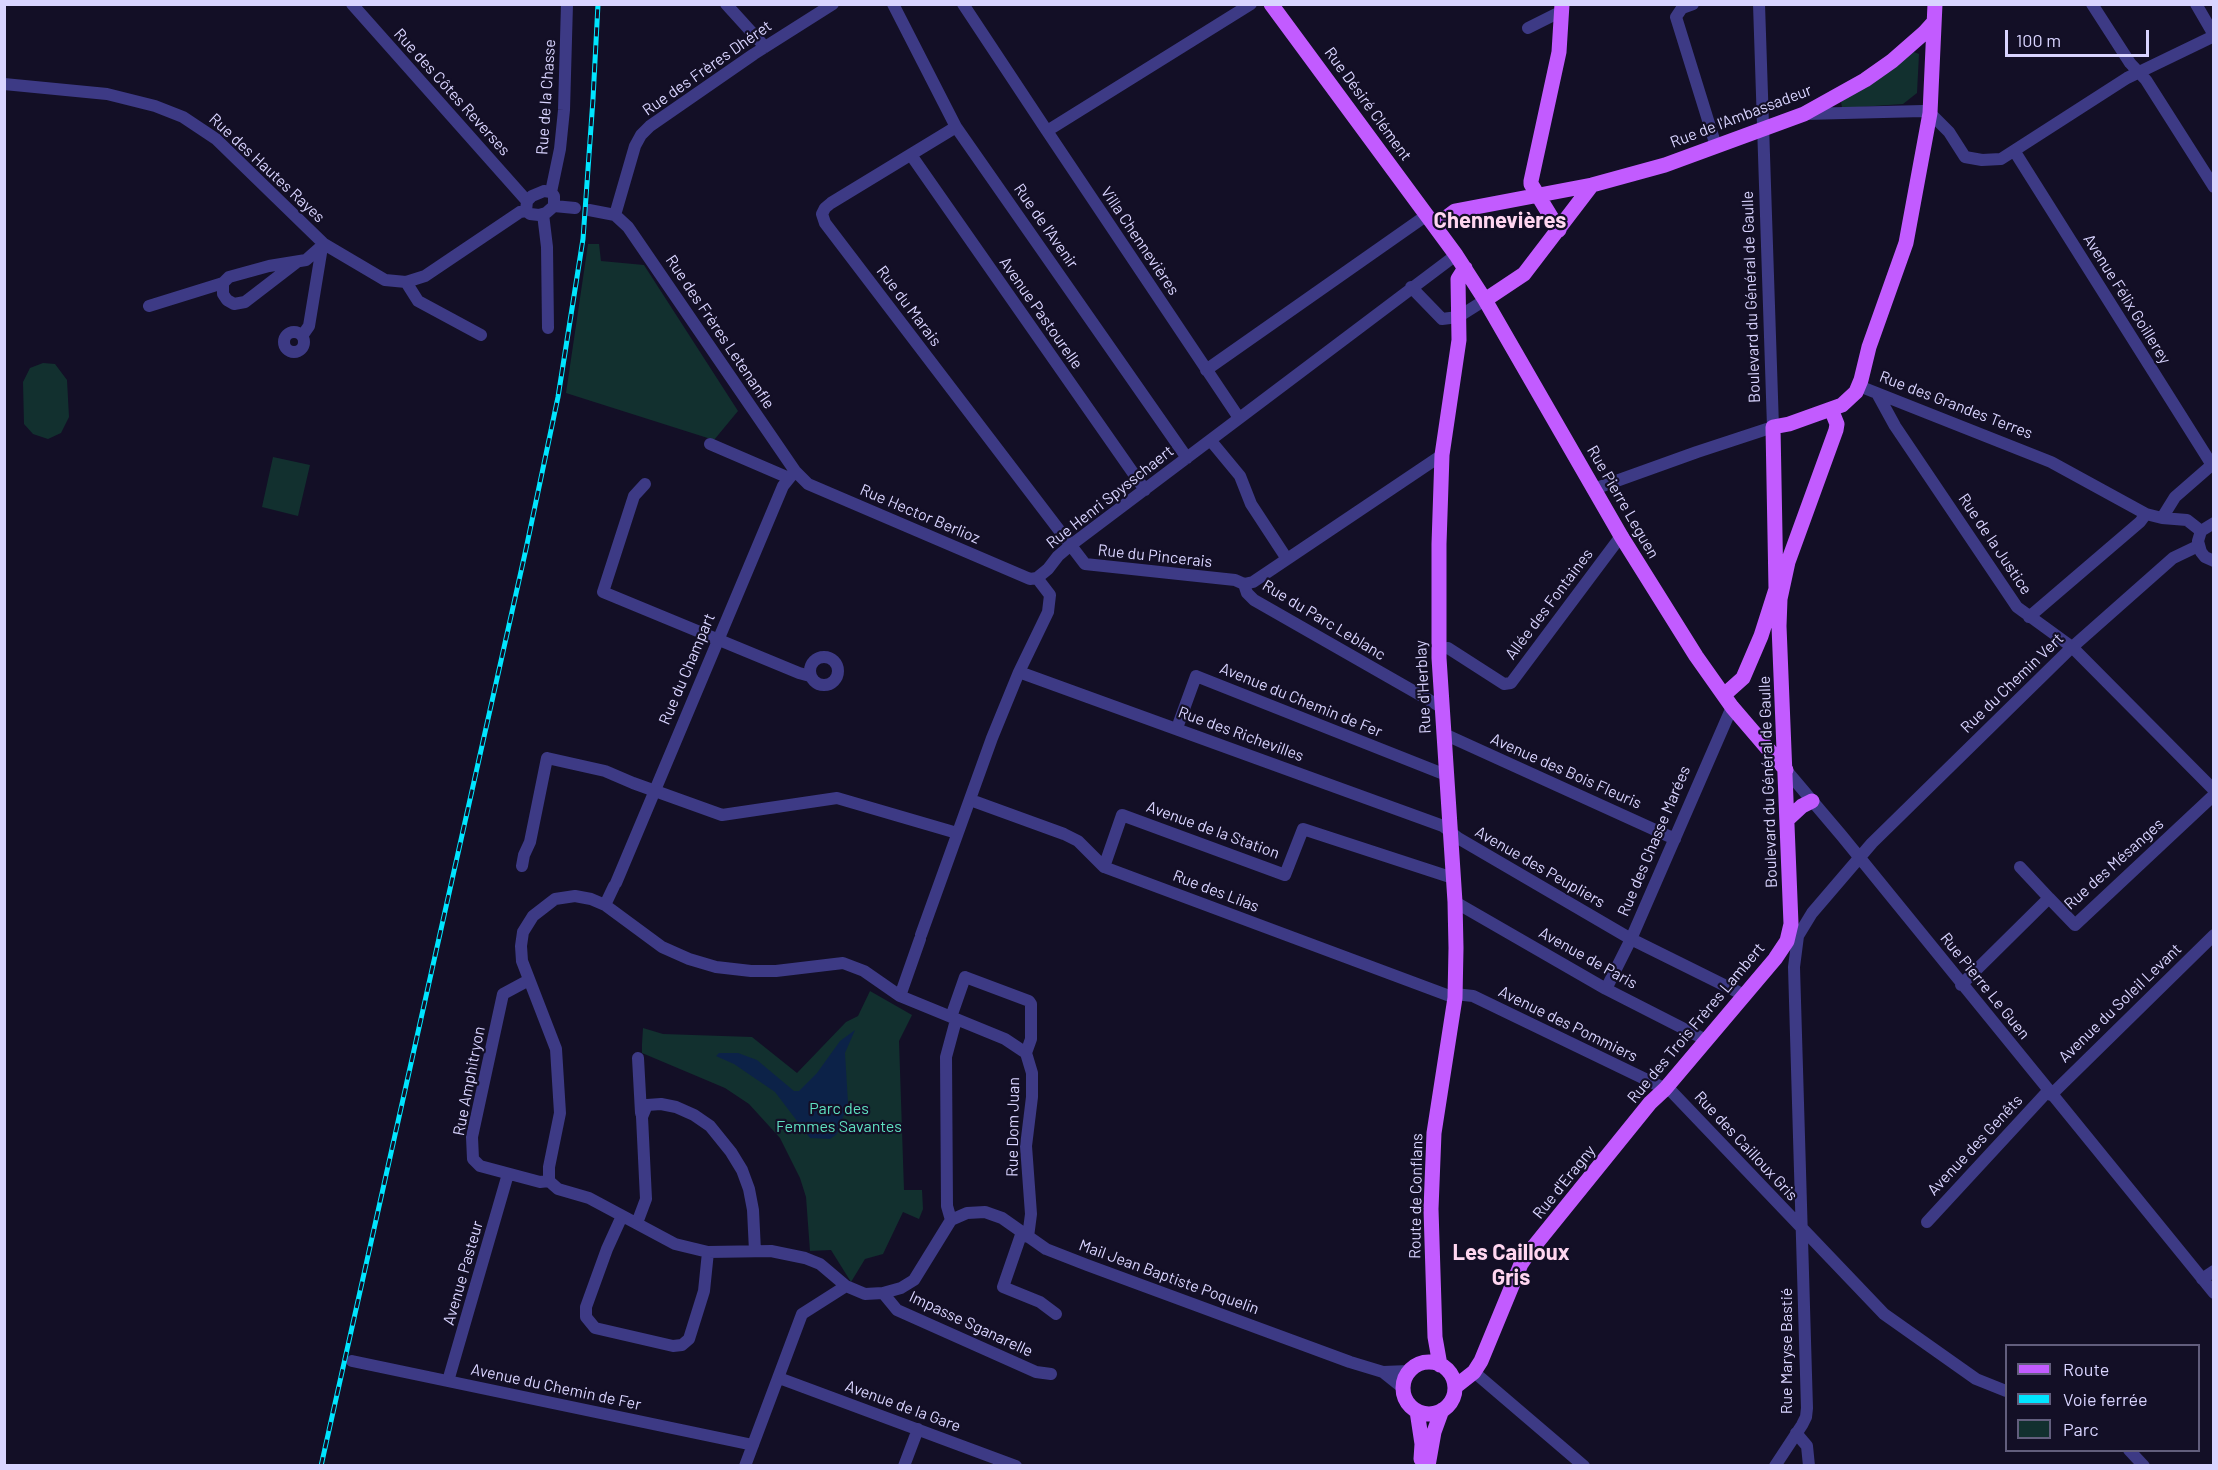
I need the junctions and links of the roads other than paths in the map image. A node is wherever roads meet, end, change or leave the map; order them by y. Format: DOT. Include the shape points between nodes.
graph roads {
  1 [pos="352,4"];
  2 [pos="567,4"];
  3 [pos="726,4"];
  4 [pos="833,4"];
  5 [pos="893,4"];
  6 [pos="963,4"];
  7 [pos="1251,4"];
  8 [pos="1271,4"];
  9 [pos="1693,4"];
  10 [pos="1759,4"];
  11 [pos="1935,4"];
  12 [pos="2092,4"];
  13 [pos="2196,4"];
  14 [pos="1562,8"];
  15 [pos="1933,23"];
  16 [pos="1528,28"];
  17 [pos="2214,36"];
  18 [pos="1912,44"];
  19 [pos="765,46"];
  20 [pos="1933,60"];
  21 [pos="2139,71"];
  22 [pos="4,84"];
  23 [pos="1834,98"];
  24 [pos="1839,113"];
  25 [pos="1930,113"];
  26 [pos="1804,114"];
  27 [pos="956,127"];
  28 [pos="1764,129"];
  29 [pos="1047,131"];
  30 [pos="1716,146"];
  31 [pos="2015,152"];
  32 [pos="911,155"];
  33 [pos="1592,184"];
  34 [pos="2214,187"];
  35 [pos="551,192"];
  36 [pos="1537,195"];
  37 [pos="527,206"];
  38 [pos="554,206"];
  39 [pos="575,208"];
  40 [pos="589,210"];
  41 [pos="543,214"];
  42 [pos="615,215"];
  43 [pos="1431,221"];
  44 [pos="1559,230"];
  45 [pos="323,245"];
  46 [pos="1456,255"];
  47 [pos="297,262"];
  48 [pos="1465,268"];
  49 [pos="406,282"];
  50 [pos="223,283"];
  51 [pos="1411,287"];
  52 [pos="1485,300"];
  53 [pos="149,306"];
  54 [pos="1458,317"];
  55 [pos="548,328"];
  56 [pos="481,335"];
  57 [pos="302,336"];
  58 [pos="1206,370"];
  59 [pos="1859,386"];
  60 [pos="1878,395"];
  61 [pos="1902,403"];
  62 [pos="1831,409"];
  63 [pos="1890,417"];
  64 [pos="1239,418"];
  65 [pos="1773,427"];
  66 [pos="1210,441"];
  67 [pos="710,444"];
  68 [pos="1442,455"];
  69 [pos="1187,458"];
  70 [pos="2213,464"];
  71 [pos="792,474"];
  72 [pos="645,484"];
  73 [pos="1594,489"];
  74 [pos="1145,490"];
  75 [pos="2146,514"];
  76 [pos="2162,518"];
  77 [pos="2214,523"];
  78 [pos="2201,531"];
  79 [pos="1621,536"];
  80 [pos="1071,545"];
  81 [pos="2198,546"];
  82 [pos="1287,559"];
  83 [pos="1782,561"];
  84 [pos="2214,561"];
  85 [pos="1037,578"];
  86 [pos="1244,584"];
  87 [pos="1779,587"];
  88 [pos="2029,617"];
  89 [pos="1779,626"];
  90 [pos="1761,636"];
  91 [pos="718,639"];
  92 [pos="2072,647"];
  93 [pos="1439,649"];
  94 [pos="1019,672"];
  95 [pos="810,676"];
  96 [pos="1732,706"];
  97 [pos="1443,708"];
  98 [pos="1177,728"];
  99 [pos="1444,734"];
  100 [pos="1786,770"];
  101 [pos="1446,775"];
  102 [pos="2214,790"];
  103 [pos="655,791"];
  104 [pos="2214,795"];
  105 [pos="1812,801"];
  106 [pos="976,802"];
  107 [pos="1788,819"];
  108 [pos="1449,831"];
  109 [pos="957,833"];
  110 [pos="1675,839"];
  111 [pos="1860,858"];
  112 [pos="522,866"];
  113 [pos="1104,867"];
  114 [pos="2020,867"];
  115 [pos="1453,878"];
  116 [pos="2049,898"];
  117 [pos="1455,902"];
  118 [pos="605,905"];
  119 [pos="1791,906"];
  120 [pos="1812,913"];
  121 [pos="2214,935"];
  122 [pos="1631,939"];
  123 [pos="1785,946"];
  124 [pos="529,980"];
  125 [pos="1961,985"];
  126 [pos="1606,989"];
  127 [pos="1744,995"];
  128 [pos="900,996"];
  129 [pos="1455,996"];
  130 [pos="954,1018"];
  131 [pos="1706,1040"];
  132 [pos="1026,1053"];
  133 [pos="1447,1056"];
  134 [pos="638,1058"];
  135 [pos="1665,1089"];
  136 [pos="2049,1093"];
  137 [pos="642,1117"];
  138 [pos="1635,1124"];
  139 [pos="508,1174"];
  140 [pos="549,1181"];
  141 [pos="622,1216"];
  142 [pos="951,1220"];
  143 [pos="1927,1222"];
  144 [pos="638,1223"];
  145 [pos="1803,1229"];
  146 [pos="1025,1235"];
  147 [pos="755,1251"];
  148 [pos="708,1252"];
  149 [pos="2214,1271"];
  150 [pos="2202,1279"];
  151 [pos="846,1286"];
  152 [pos="884,1293"];
  153 [pos="2214,1293"];
  154 [pos="1056,1314"];
  155 [pos="1435,1337"];
  156 [pos="352,1361"];
  157 [pos="1440,1365"];
  158 [pos="1414,1368"];
  159 [pos="1383,1372"];
  160 [pos="1474,1372"];
  161 [pos="1051,1374"];
  162 [pos="779,1378"];
  163 [pos="448,1381"];
  164 [pos="1455,1387"];
  165 [pos="1403,1388"];
  166 [pos="2005,1389"];
  167 [pos="1442,1410"];
  168 [pos="1417,1411"];
  169 [pos="918,1429"];
  170 [pos="1796,1433"];
  171 [pos="753,1445"];
  172 [pos="2131,1452"];
  173 [pos="1426,1465"];
  174 [pos="745,1466"];
  175 [pos="904,1466"];
  176 [pos="1016,1466"];
  177 [pos="1584,1466"];
  178 [pos="1775,1466"];
  179 [pos="1809,1466"];
  180 [pos="2144,1466"];
  1 -- 37 [label="street, Rue des Côtes Reverses"];
  2 -- 35 [label="street, Rue de la Chasse" via="564,110"];
  3 -- 19 [label="street"];
  4 -- 19 [label="street, Rue des Frères Dhéret"];
  5 -- 27 [label="street, Rue de l'Avenir"];
  6 -- 29 [label="street, Villa Chennevières"];
  7 -- 29 [label="street"];
  8 -- 43 [label="main road, Rue Désiré Clément"];
  9 -- 30 [label="street" via="1682,8 1676,17"];
  10 -- 28 [label="street, Boulevard du Général de Gaulle"];
  11 -- 15 [label="main road"];
  12 -- 21 [label="street"];
  13 -- 17 [label="street"];
  14 -- 16 [label="street"];
  14 -- 36 [label="main road" via="1557,67 1531,181"];
  15 -- 18 [label="main road, Rue de l'Ambassadeur"];
  15 -- 20 [label="main road"];
  17 -- 21 [label="street"];
  18 -- 20 [label="main road" via="1925,49"];
  18 -- 23 [label="main road, Rue de l'Ambassadeur"];
  19 -- 42 [label="street, Rue des Frères Dhéret" via="641,135"];
  20 -- 25 [label="main road"];
  21 -- 31 [label="street"];
  21 -- 34 [label="street"];
  22 -- 45 [label="street, Rue des Hautes Rayes" via="107,94 183,117 216,139"];
  23 -- 24 [label="street"];
  23 -- 26 [label="main road, Rue de l'Ambassadeur"];
  24 -- 25 [label="street"];
  24 -- 26 [label="street"];
  25 -- 31 [label="street" via="1949,132 1965,157 1995,160"];
  25 -- 59 [label="main road" via="1906,243"];
  26 -- 28 [label="main road, Rue de l'Ambassadeur"];
  27 -- 32 [label="street, Rue du Marais"];
  27 -- 69 [label="street, Rue de l'Avenir"];
  28 -- 30 [label="main road, Rue de l'Ambassadeur"];
  28 -- 65 [label="street, Boulevard du Général de Gaulle"];
  29 -- 58 [label="street, Villa Chennevières"];
  30 -- 33 [label="main road, Rue de l'Ambassadeur" via="1665,165"];
  31 -- 70 [label="street, Avenue Félix Goillerey"];
  32 -- 74 [label="street, Avenue Pastourelle"];
  32 -- 80 [label="street, Rue du Marais" via="825,208 825,223"];
  33 -- 36 [label="main road, Rue de l'Ambassadeur"];
  33 -- 44 [label="main road"];
  35 -- 37 [label="street" via="538,193"];
  35 -- 38 [label="street"];
  36 -- 43 [label="main road, Rue de l'Ambassadeur" via="1455,211"];
  36 -- 44 [label="main road"];
  37 -- 41 [label="street" via="535,216"];
  37 -- 49 [label="street" via="425,276"];
  38 -- 39 [label="street"];
  38 -- 41 [label="street"];
  40 -- 42 [label="street"];
  41 -- 55 [label="street"];
  42 -- 71 [label="street, Rue des Frères Letenanfle" via="628,227"];
  43 -- 46 [label="main road, Rue Désiré Clément"];
  43 -- 58 [label="street"];
  44 -- 52 [label="main road" via="1524,274"];
  45 -- 47 [label="street" via="306,260"];
  45 -- 49 [label="street, Rue des Hautes Rayes" via="376,276"];
  45 -- 57 [label="street" via="309,326"];
  46 -- 48 [label="main road, Rue Pierre Leguen"];
  46 -- 51 [label="street, Rue Henri Spysschaert"];
  47 -- 50 [label="street" via="229,277"];
  47 -- 50 [label="street" via="245,302 234,304 227,300"];
  48 -- 52 [label="main road, Rue Pierre Leguen"];
  48 -- 54 [label="main road, Rue d'Herblay" via="1458,279"];
  49 -- 56 [label="street" via="418,301"];
  50 -- 53 [label="street"];
  51 -- 54 [label="street" via="1442,319"];
  51 -- 64 [label="street, Rue Henri Spysschaert"];
  52 -- 54 [label="street"];
  52 -- 73 [label="main road, Rue Pierre Leguen"];
  54 -- 68 [label="main road, Rue d'Herblay" via="1459,340"];
  58 -- 64 [label="street, Villa Chennevières"];
  59 -- 60 [label="street, Rue des Grandes Terres"];
  59 -- 62 [label="main road, Rue des Grandes Terres" via="1847,402"];
  60 -- 61 [label="street, Rue des Grandes Terres"];
  60 -- 63 [label="street, Rue de la Justice"];
  61 -- 63 [label="street"];
  61 -- 75 [label="street, Rue des Grandes Terres" via="2051,462"];
  62 -- 65 [label="main road, Rue des Grandes Terres"];
  62 -- 83 [label="main road" via="1836,430"];
  63 -- 88 [label="street, Rue de la Justice" via="2017,607"];
  64 -- 66 [label="street, Rue Henri Spysschaert"];
  65 -- 73 [label="street, Rue des Grandes Terres"];
  65 -- 83 [label="main road, Boulevard du Général de Gaulle"];
  66 -- 69 [label="street, Rue Henri Spysschaert"];
  66 -- 82 [label="street" via="1240,476 1251,504"];
  67 -- 71 [label="street, Rue Hector Berlioz"];
  68 -- 82 [label="street, Rue du Parc Leblanc"];
  68 -- 93 [label="main road, Rue d'Herblay"];
  69 -- 74 [label="street, Rue Henri Spysschaert"];
  70 -- 76 [label="street" via="2175,497"];
  71 -- 85 [label="street, Rue Hector Berlioz" via="1030,579"];
  71 -- 91 [label="street, Rue du Champart" via="783,486"];
  72 -- 91 [label="street" via="634,496 603,592"];
  73 -- 79 [label="main road, Rue Pierre Leguen"];
  74 -- 80 [label="street, Rue Henri Spysschaert"];
  75 -- 76 [label="street, Rue des Grandes Terres"];
  75 -- 88 [label="street"];
  76 -- 78 [label="street, Rue des Grandes Terres" via="2187,520"];
  77 -- 78 [label="street"];
  78 -- 81 [label="street"];
  79 -- 93 [label="street, Allée des Fontaines" via="1511,683 1504,684 1448,648"];
  79 -- 96 [label="main road, Rue Pierre Leguen"];
  80 -- 85 [label="street, Rue Henri Spysschaert"];
  80 -- 86 [label="street, Rue du Pincerais" via="1091,566"];
  81 -- 84 [label="street" via="2205,557"];
  81 -- 92 [label="street, Rue du Chemin Vert" via="2173,558"];
  82 -- 86 [label="street, Rue du Parc Leblanc"];
  83 -- 87 [label="main road, Boulevard du Général de Gaulle"];
  85 -- 94 [label="street" via="1050,595 1050,603"];
  86 -- 97 [label="street, Rue du Parc Leblanc" via="1254,600"];
  87 -- 89 [label="main road, Boulevard du Général de Gaulle"];
  87 -- 90 [label="main road, Rue des Chasse Marées"];
  88 -- 92 [label="street, Rue de la Justice"];
  89 -- 90 [label="main road" via="1768,628"];
  89 -- 100 [label="main road, Boulevard du Général de Gaulle"];
  90 -- 96 [label="main road, Rue des Chasse Marées"];
  91 -- 95 [label="street"];
  91 -- 103 [label="street, Rue du Champart"];
  92 -- 102 [label="street, Rue de la Justice"];
  92 -- 111 [label="street, Rue du Chemin Vert"];
  93 -- 97 [label="main road, Rue d'Herblay"];
  94 -- 98 [label="street, Rue des Richevilles"];
  94 -- 109 [label="street"];
  96 -- 100 [label="main road, Rue Pierre Le Guen"];
  96 -- 110 [label="street, Rue des Chasse Marées"];
  97 -- 99 [label="main road, Rue d'Herblay"];
  98 -- 101 [label="street, Avenue du Chemin de Fer" via="1196,676"];
  98 -- 108 [label="street, Rue des Richevilles"];
  99 -- 101 [label="main road, Rue d'Herblay"];
  99 -- 110 [label="street, Avenue des Bois Fleuris"];
  100 -- 105 [label="street, Rue Pierre Le Guen"];
  100 -- 107 [label="main road, Boulevard du Général de Gaulle"];
  101 -- 108 [label="main road, Rue d'Herblay"];
  103 -- 109 [label="street" via="722,815 837,798"];
  103 -- 112 [label="street" via="605,771 547,758"];
  103 -- 118 [label="street, Rue du Champart"];
  104 -- 116 [label="street, Rue des Mésanges" via="2075,925"];
  105 -- 107 [label="main road"];
  105 -- 111 [label="street, Rue Pierre Le Guen"];
  106 -- 113 [label="street, Rue des Lilas" via="1064,834 1084,846"];
  107 -- 119 [label="main road, Boulevard du Général de Gaulle"];
  108 -- 115 [label="main road, Rue d'Herblay"];
  108 -- 122 [label="street, Avenue des Peupliers"];
  109 -- 128 [label="street"];
  110 -- 122 [label="street, Rue des Chasse Marées"];
  111 -- 120 [label="street"];
  111 -- 125 [label="street, Rue Pierre Le Guen"];
  113 -- 115 [label="street, Avenue de la Station" via="1122,815 1285,875 1303,829"];
  113 -- 129 [label="street, Rue des Lilas"];
  114 -- 116 [label="street"];
  115 -- 117 [label="main road, Rue d'Herblay"];
  116 -- 125 [label="street, Rue des Mésanges"];
  117 -- 126 [label="street, Avenue de Paris"];
  117 -- 129 [label="main road, Rue d'Herblay"];
  118 -- 124 [label="street" via="575,896 555,899 540,909 523,932 522,962"];
  118 -- 128 [label="street" via="662,947 689,959 751,971 843,963 864,971"];
  119 -- 120 [label="street, Boulevard du Général de Gaulle"];
  119 -- 123 [label="main road, Boulevard du Général de Gaulle" via="1790,933"];
  120 -- 145 [label="street, Rue Maryse Bastié" via="1798,936 1794,968"];
  121 -- 136 [label="street, Avenue du Soleil Levant"];
  122 -- 126 [label="street, Rue des Chasse Marées"];
  122 -- 127 [label="street, Avenue des Peupliers"];
  123 -- 127 [label="main road, Rue des Trois Frères Lambert"];
  124 -- 139 [label="street, Rue Amphitryon" via="503,994 472,1137 473,1159 480,1166"];
  124 -- 140 [label="street" via="556,1049 560,1113"];
  125 -- 136 [label="street, Rue Pierre Le Guen"];
  126 -- 131 [label="street, Avenue de Paris"];
  127 -- 131 [label="main road, Rue des Trois Frères Lambert"];
  128 -- 130 [label="street"];
  129 -- 133 [label="main road, Rue d'Herblay"];
  129 -- 135 [label="street, Avenue des Pommiers" via="1473,996"];
  130 -- 132 [label="street" via="1005,1039"];
  130 -- 132 [label="street" via="965,977 1029,1001 1031,1039"];
  130 -- 142 [label="street" via="946,1057 947,1206"];
  131 -- 135 [label="main road, Rue des Trois Frères Lambert"];
  132 -- 146 [label="street, Rue Dom Juan" via="1032,1073 1032,1097 1026,1146 1031,1214"];
  133 -- 155 [label="main road, Route de Conflans" via="1434,1133 1432,1174"];
  134 -- 137 [label="street"];
  135 -- 138 [label="main road, Rue des Trois Frères Lambert"];
  135 -- 145 [label="street, Rue des Cailloux Gris"];
  136 -- 143 [label="street, Avenue des Genêts"];
  136 -- 150 [label="street, Rue Pierre Le Guen"];
  137 -- 144 [label="street" via="646,1199"];
  137 -- 147 [label="street" via="647,1105 661,1104 694,1114 710,1126 731,1152 749,1189"];
  138 -- 160 [label="main road, Rue d'Eragny" via="1521,1264"];
  139 -- 140 [label="street, Rue Amphitryon"];
  139 -- 163 [label="street, Avenue Pasteur"];
  140 -- 141 [label="street, Rue Amphitryon" via="558,1189 589,1198"];
  141 -- 144 [label="street, Rue Amphitryon"];
  141 -- 148 [label="street" via="586,1307 586,1317 595,1328 682,1345 689,1339 704,1291"];
  142 -- 146 [label="street, Mail Jean Baptiste Poquelin" via="967,1213 984,1212 1002,1218"];
  142 -- 152 [label="street" via="914,1280"];
  144 -- 148 [label="street, Rue Amphitryon" via="675,1244"];
  145 -- 166 [label="street, Rue des Cailloux Gris" via="1884,1314 1976,1378"];
  145 -- 170 [label="street, Rue Maryse Bastié" via="1807,1408"];
  146 -- 154 [label="street, Rue Dom Juan" via="1003,1287 1040,1302"];
  146 -- 159 [label="street, Mail Jean Baptiste Poquelin" via="1046,1249 1087,1265"];
  147 -- 148 [label="street, Rue Amphitryon"];
  147 -- 151 [label="street, Rue Amphitryon" via="805,1258 820,1264"];
  149 -- 150 [label="street"];
  150 -- 153 [label="street, Rue Pierre Le Guen"];
  151 -- 152 [label="street" via="865,1294"];
  151 -- 162 [label="street" via="802,1314"];
  152 -- 161 [label="street, Impasse Sganarelle" via="897,1310 1036,1372"];
  155 -- 157 [label="main road, Route de Conflans"];
  155 -- 158 [label="main road"];
  156 -- 163 [label="street, Avenue du Chemin de Fer"];
  157 -- 158 [label="main road"];
  157 -- 164 [label="main road" via="1451,1374"];
  158 -- 159 [label="street, Mail Jean Baptiste Poquelin"];
  158 -- 165 [label="main road"];
  159 -- 165 [label="street, Mail Jean Baptiste Poquelin"];
  160 -- 164 [label="main road, Rue d'Eragny"];
  160 -- 177 [label="street"];
  162 -- 169 [label="street, Avenue de la Gare"];
  162 -- 171 [label="street"];
  163 -- 171 [label="street, Avenue du Chemin de Fer"];
  164 -- 167 [label="main road" via="1452,1401"];
  165 -- 168 [label="main road" via="1407,1401"];
  167 -- 168 [label="main road" via="1434,1414"];
  167 -- 173 [label="main road"];
  168 -- 173 [label="main road"];
  169 -- 175 [label="street"];
  169 -- 176 [label="street, Avenue de la Gare"];
  170 -- 178 [label="street"];
  170 -- 179 [label="street, Rue Maryse Bastié" via="1807,1446"];
  171 -- 174 [label="street"];
  172 -- 180 [label="street"];
}
